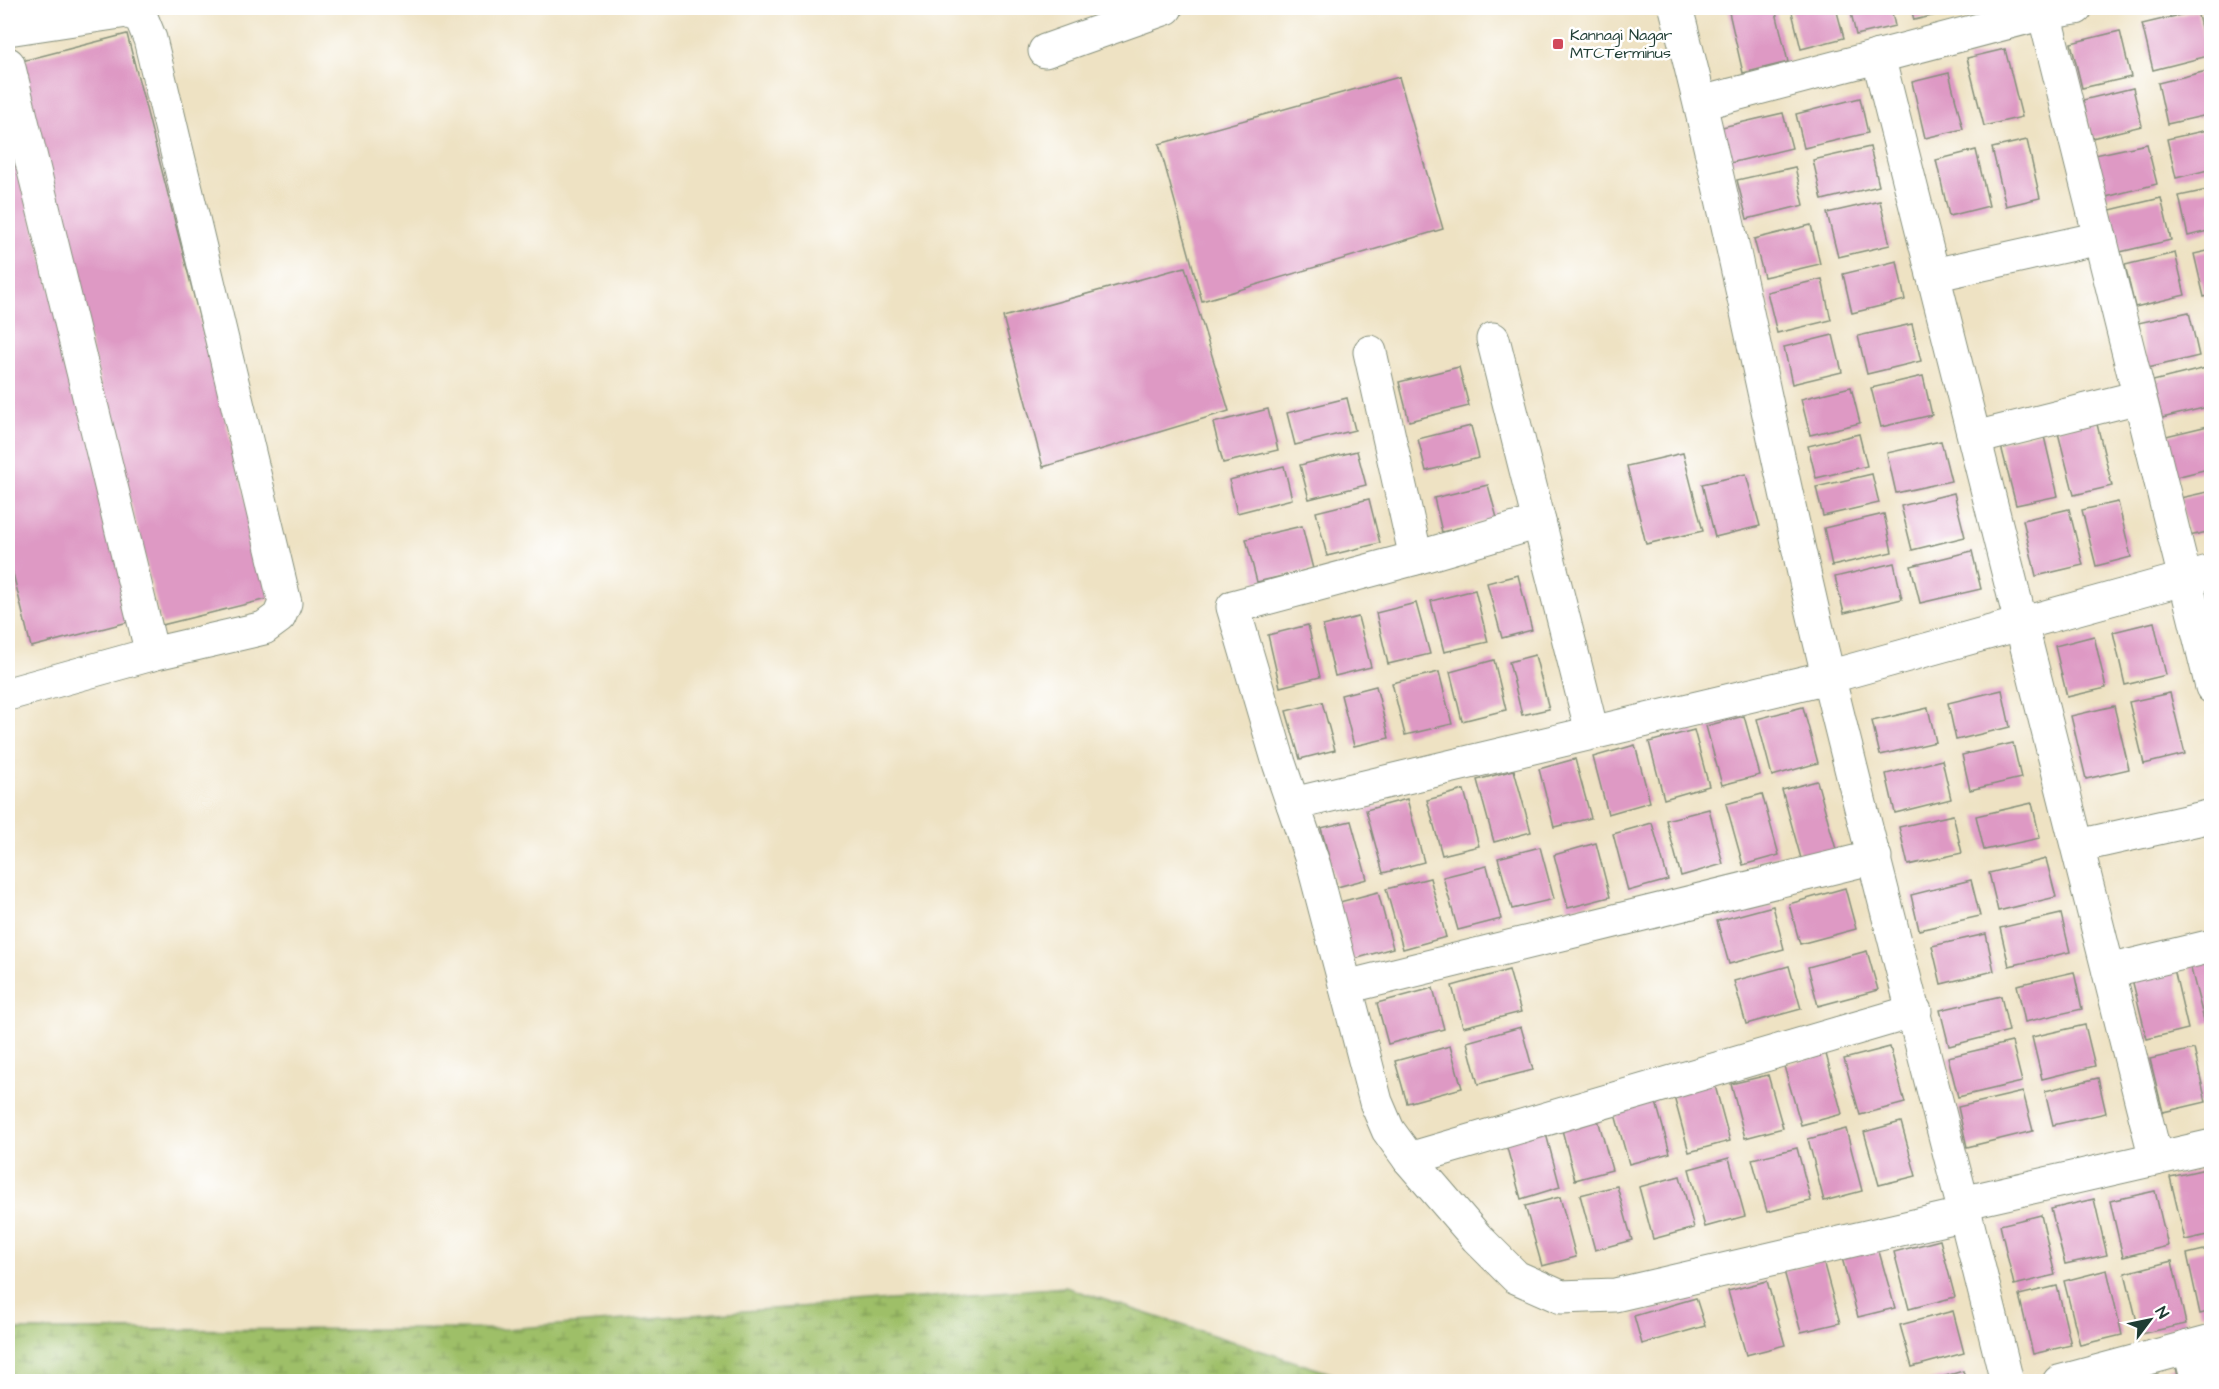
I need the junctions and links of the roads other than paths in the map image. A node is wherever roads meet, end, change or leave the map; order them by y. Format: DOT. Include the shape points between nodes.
graph roads {
  1 [pos="1166,8"];
  2 [pos="1676,8"];
  3 [pos="2076,8"];
  4 [pos="2044,13"];
  5 [pos="8,29"];
  6 [pos="1045,51"];
  7 [pos="1878,56"];
  8 [pos="8,64"];
  9 [pos="1701,103"];
  10 [pos="2100,238"];
  11 [pos="1933,275"];
  12 [pos="1493,339"];
  13 [pos="1370,352"];
  14 [pos="2139,397"];
  15 [pos="1975,438"];
  16 [pos="1539,522"];
  17 [pos="1416,558"];
  18 [pos="2198,575"];
  19 [pos="2022,623"];
  20 [pos="152,654"];
  21 [pos="1828,677"];
  22 [pos="10,684"];
  23 [pos="2211,687"];
  24 [pos="1592,732"];
  25 [pos="1293,804"];
  26 [pos="2211,816"];
  27 [pos="2078,846"];
  28 [pos="1875,857"];
  29 [pos="2211,946"];
  30 [pos="2109,971"];
  31 [pos="1346,987"];
  32 [pos="1915,1011"];
  33 [pos="2211,1146"];
  34 [pos="1409,1159"];
  35 [pos="2156,1159"];
  36 [pos="1964,1209"];
  37 [pos="2200,1344"];
  38 [pos="2007,1382"];
  39 [pos="2059,1382"];
  40 [pos="2198,1382"];
  1 -- 6 [label="street"];
  2 -- 9 [label="street"];
  3 -- 4 [label="street"];
  4 -- 7 [label="street"];
  4 -- 10 [label="street"];
  5 -- 20 [label="street" via="127,11 141,17 285,603 279,616 264,628"];
  7 -- 9 [label="street"];
  7 -- 11 [label="street"];
  8 -- 20 [label="street"];
  9 -- 21 [label="street"];
  10 -- 11 [label="street"];
  10 -- 14 [label="street"];
  11 -- 15 [label="street"];
  12 -- 16 [label="street"];
  13 -- 17 [label="street"];
  14 -- 15 [label="street"];
  14 -- 18 [label="street"];
  15 -- 19 [label="street"];
  16 -- 17 [label="street"];
  16 -- 24 [label="street"];
  17 -- 25 [label="street" via="1233,607"];
  18 -- 19 [label="street"];
  18 -- 23 [label="street"];
  19 -- 21 [label="street"];
  19 -- 27 [label="street"];
  20 -- 22 [label="street"];
  21 -- 24 [label="street"];
  21 -- 28 [label="street"];
  24 -- 25 [label="street"];
  25 -- 31 [label="street"];
  26 -- 27 [label="street"];
  27 -- 30 [label="street"];
  28 -- 31 [label="street"];
  28 -- 32 [label="street"];
  29 -- 30 [label="street"];
  30 -- 35 [label="street"];
  31 -- 34 [label="street" via="1376,1102 1388,1130"];
  32 -- 34 [label="street"];
  32 -- 36 [label="street"];
  33 -- 35 [label="street"];
  34 -- 36 [label="street" via="1516,1277 1561,1297 1615,1295"];
  35 -- 36 [label="street"];
  36 -- 38 [label="street"];
  37 -- 39 [label="street"];
  37 -- 40 [label="street"];
}
